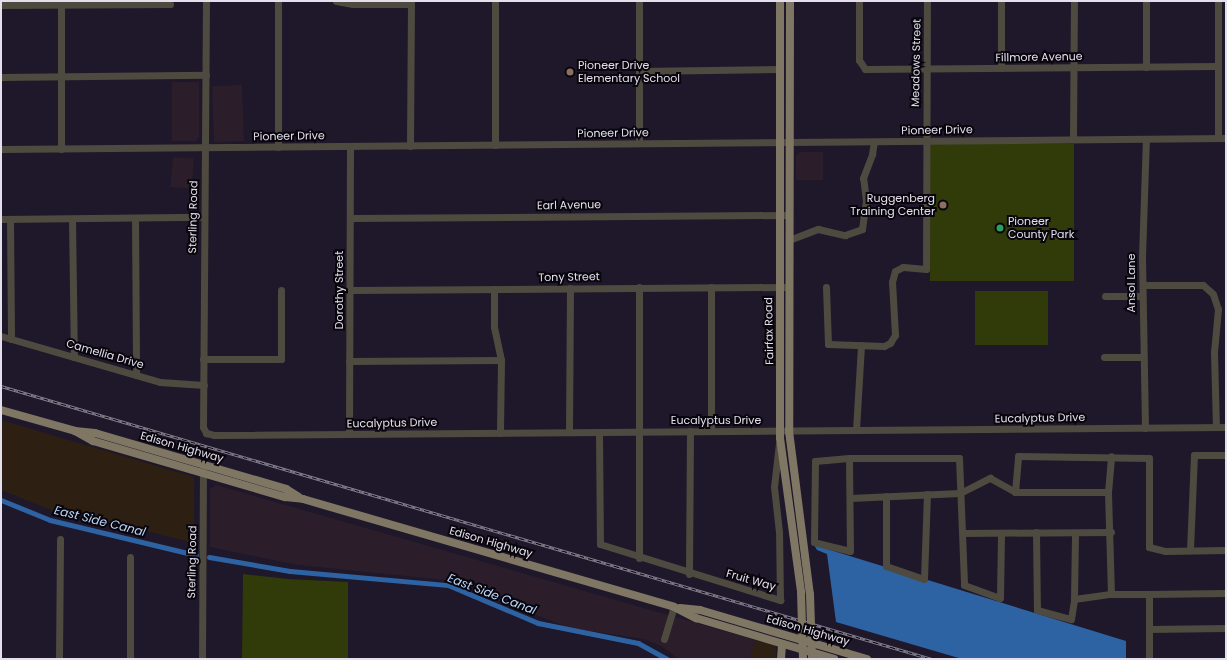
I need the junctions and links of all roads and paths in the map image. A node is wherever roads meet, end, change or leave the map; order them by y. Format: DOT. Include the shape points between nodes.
graph roads {
  1 [pos="206,1"];
  2 [pos="278,1"];
  3 [pos="336,1"];
  4 [pos="495,1"];
  5 [pos="639,1"];
  6 [pos="780,1"];
  7 [pos="790,1"];
  8 [pos="859,1"];
  9 [pos="928,1"];
  10 [pos="1001,1"];
  11 [pos="1074,1"];
  12 [pos="1146,1"];
  13 [pos="1218,1"];
  14 [pos="411,2"];
  15 [pos="62,3"];
  16 [pos="170,4"];
  17 [pos="1,5"];
  18 [pos="1218,66"];
  19 [pos="1073,67"];
  20 [pos="1146,67"];
  21 [pos="1001,68"];
  22 [pos="780,69"];
  23 [pos="927,69"];
  24 [pos="639,71"];
  25 [pos="206,75"];
  26 [pos="1,77"];
  27 [pos="61,77"];
  28 [pos="1218,138"];
  29 [pos="1226,138"];
  30 [pos="1073,139"];
  31 [pos="1146,139"];
  32 [pos="926,141"];
  33 [pos="874,142"];
  34 [pos="780,143"];
  35 [pos="789,143"];
  36 [pos="639,144"];
  37 [pos="494,145"];
  38 [pos="350,146"];
  39 [pos="410,146"];
  40 [pos="278,147"];
  41 [pos="205,148"];
  42 [pos="1,149"];
  43 [pos="61,149"];
  44 [pos="778,214"];
  45 [pos="789,215"];
  46 [pos="204,217"];
  47 [pos="135,218"];
  48 [pos="350,218"];
  49 [pos="1,219"];
  50 [pos="10,219"];
  51 [pos="72,219"];
  52 [pos="789,240"];
  53 [pos="1142,284"];
  54 [pos="639,287"];
  55 [pos="711,287"];
  56 [pos="779,287"];
  57 [pos="789,287"];
  58 [pos="826,287"];
  59 [pos="570,288"];
  60 [pos="494,289"];
  61 [pos="281,290"];
  62 [pos="350,290"];
  63 [pos="1105,296"];
  64 [pos="1142,296"];
  65 [pos="1,336"];
  66 [pos="11,338"];
  67 [pos="861,345"];
  68 [pos="74,357"];
  69 [pos="1104,357"];
  70 [pos="1142,357"];
  71 [pos="203,359"];
  72 [pos="500,360"];
  73 [pos="349,361"];
  74 [pos="136,375"];
  75 [pos="204,385"];
  76 [pos="1,410"];
  77 [pos="1216,427"];
  78 [pos="1226,427"];
  79 [pos="1145,428"];
  80 [pos="856,430"];
  81 [pos="638,431"];
  82 [pos="690,431"];
  83 [pos="711,431"];
  84 [pos="569,432"];
  85 [pos="599,432"];
  86 [pos="206,433"];
  87 [pos="500,433"];
  88 [pos="783,433"];
  89 [pos="349,434"];
  90 [pos="1226,455"];
  91 [pos="1111,456"];
  92 [pos="849,458"];
  93 [pos="203,469"];
  94 [pos="1015,492"];
  95 [pos="1108,492"];
  96 [pos="960,493"];
  97 [pos="926,494"];
  98 [pos="886,496"];
  99 [pos="850,498"];
  100 [pos="1036,532"];
  101 [pos="1111,532"];
  102 [pos="962,533"];
  103 [pos="1001,533"];
  104 [pos="1075,533"];
  105 [pos="60,539"];
  106 [pos="1190,550"];
  107 [pos="1226,550"];
  108 [pos="130,557"];
  109 [pos="639,558"];
  110 [pos="689,574"];
  111 [pos="1226,593"];
  112 [pos="1111,594"];
  113 [pos="1149,594"];
  114 [pos="1074,599"];
  115 [pos="674,607"];
  116 [pos="1226,628"];
  117 [pos="1149,629"];
  118 [pos="664,639"];
  119 [pos="782,644"];
  120 [pos="59,659"];
  121 [pos="130,659"];
  122 [pos="202,659"];
  123 [pos="781,659"];
  124 [pos="803,659"];
  125 [pos="812,659"];
  126 [pos="834,659"];
  127 [pos="867,659"];
  128 [pos="1149,659"];
  1 -- 25 [label="street, Sterling Road"];
  2 -- 40 [label="street"];
  3 -- 14 [label="street" via="353,4"];
  4 -- 37 [label="street"];
  5 -- 24 [label="street"];
  6 -- 22 [label="main road, Fairfax Road"];
  7 -- 35 [label="main road, Fairfax Road"];
  8 -- 23 [label="street, Fillmore Avenue" via="859,60 862,65 866,69"];
  9 -- 23 [label="street, Meadows Street"];
  10 -- 21 [label="street"];
  11 -- 19 [label="street"];
  12 -- 20 [label="street"];
  13 -- 18 [label="street"];
  14 -- 39 [label="street"];
  15 -- 16 [label="street"];
  15 -- 17 [label="street"];
  15 -- 27 [label="street"];
  18 -- 20 [label="street, Fillmore Avenue"];
  18 -- 28 [label="street"];
  19 -- 20 [label="street, Fillmore Avenue"];
  19 -- 21 [label="street, Fillmore Avenue"];
  19 -- 30 [label="street"];
  21 -- 23 [label="street, Fillmore Avenue"];
  22 -- 24 [label="street"];
  22 -- 34 [label="main road, Fairfax Road"];
  23 -- 32 [label="street, Meadows Street"];
  24 -- 36 [label="street"];
  25 -- 27 [label="street"];
  25 -- 41 [label="street, Sterling Road"];
  26 -- 27 [label="street"];
  27 -- 43 [label="street"];
  28 -- 29 [label="street, Pioneer Drive"];
  28 -- 31 [label="street, Pioneer Drive"];
  30 -- 31 [label="street, Pioneer Drive"];
  30 -- 32 [label="street, Pioneer Drive"];
  31 -- 53 [label="street, Ansol Lane"];
  32 -- 33 [label="street, Pioneer Drive"];
  32 -- 67 [label="street, Meadows Street" via="926,269 898,267 892,282 894,335 890,343 884,346"];
  33 -- 35 [label="street, Pioneer Drive"];
  33 -- 52 [label="street" via="863,178 866,201 862,229 846,235 818,229"];
  34 -- 35 [label="street, Pioneer Drive"];
  34 -- 36 [label="street, Pioneer Drive"];
  34 -- 44 [label="main road, Fairfax Road"];
  35 -- 45 [label="main road, Fairfax Road"];
  36 -- 37 [label="street, Pioneer Drive"];
  37 -- 39 [label="street, Pioneer Drive"];
  38 -- 39 [label="street, Pioneer Drive"];
  38 -- 40 [label="street, Pioneer Drive"];
  38 -- 48 [label="street, Dorothy Street"];
  40 -- 41 [label="street, Pioneer Drive"];
  41 -- 43 [label="street, Pioneer Drive"];
  41 -- 46 [label="street, Sterling Road"];
  42 -- 43 [label="street, Pioneer Drive"];
  44 -- 45 [label="street, Earl Avenue"];
  44 -- 48 [label="street, Earl Avenue"];
  44 -- 56 [label="main road, Fairfax Road"];
  45 -- 52 [label="main road, Fairfax Road"];
  46 -- 47 [label="street"];
  46 -- 71 [label="street, Sterling Road"];
  47 -- 51 [label="street"];
  47 -- 74 [label="street"];
  48 -- 62 [label="street, Dorothy Street"];
  49 -- 50 [label="street"];
  50 -- 51 [label="street"];
  50 -- 66 [label="street"];
  51 -- 68 [label="street"];
  52 -- 57 [label="main road, Fairfax Road"];
  53 -- 64 [label="street, Ansol Lane"];
  53 -- 77 [label="street" via="1203,285 1214,294 1218,304 1214,352"];
  54 -- 55 [label="street, Tony Street"];
  54 -- 59 [label="street, Tony Street"];
  54 -- 81 [label="street"];
  55 -- 56 [label="street, Tony Street"];
  55 -- 83 [label="street"];
  56 -- 57 [label="street, Tony Street"];
  56 -- 88 [label="main road, Fairfax Road"];
  57 -- 88 [label="main road, Fairfax Road"];
  58 -- 67 [label="street" via="828,344"];
  59 -- 60 [label="street, Tony Street"];
  59 -- 84 [label="street"];
  60 -- 62 [label="street, Tony Street"];
  60 -- 72 [label="street" via="494,327"];
  61 -- 71 [label="street" via="281,359"];
  62 -- 73 [label="street, Dorothy Street"];
  63 -- 64 [label="street"];
  64 -- 70 [label="street, Ansol Lane"];
  65 -- 66 [label="street, Camellia Drive"];
  66 -- 68 [label="street, Camellia Drive"];
  67 -- 80 [label="street"];
  68 -- 74 [label="street, Camellia Drive"];
  69 -- 70 [label="street"];
  70 -- 79 [label="street, Ansol Lane"];
  71 -- 75 [label="street, Sterling Road"];
  72 -- 73 [label="street"];
  72 -- 87 [label="street"];
  73 -- 89 [label="street, Dorothy Street"];
  74 -- 75 [label="street, Camellia Drive" via="171,384"];
  75 -- 86 [label="street, Sterling Road" via="203,427"];
  76 -- 93 [label="main road, Edison Highway" via="75,431 93,441"];
  77 -- 78 [label="street, Eucalyptus Drive"];
  77 -- 79 [label="street, Eucalyptus Drive"];
  79 -- 80 [label="street, Eucalyptus Drive"];
  80 -- 88 [label="street, Eucalyptus Drive"];
  81 -- 82 [label="street, Eucalyptus Drive"];
  81 -- 85 [label="street, Eucalyptus Drive"];
  81 -- 109 [label="street"];
  82 -- 83 [label="street, Eucalyptus Drive"];
  82 -- 110 [label="street"];
  83 -- 88 [label="street, Eucalyptus Drive"];
  84 -- 85 [label="street, Eucalyptus Drive"];
  84 -- 87 [label="street, Eucalyptus Drive"];
  85 -- 109 [label="street, Fruit Way" via="598,540 605,548"];
  86 -- 89 [label="street, Eucalyptus Drive"];
  87 -- 89 [label="street, Eucalyptus Drive"];
  88 -- 110 [label="street, Fruit Way" via="774,480 779,532 780,600"];
  88 -- 124 [label="main road, Fairfax Road, bridge" via="801,592"];
  88 -- 125 [label="main road, Fairfax Road, bridge" via="810,594"];
  90 -- 106 [label="street" via="1194,455"];
  91 -- 94 [label="street" via="1018,456"];
  91 -- 95 [label="street"];
  91 -- 106 [label="street" via="1149,458 1149,547 1164,551"];
  92 -- 96 [label="street" via="959,458"];
  92 -- 99 [label="street"];
  92 -- 99 [label="street" via="815,461 814,542 850,552"];
  93 -- 115 [label="main road, Edison Highway" via="285,497 303,499"];
  93 -- 122 [label="street, Sterling Road"];
  94 -- 95 [label="street"];
  94 -- 96 [label="street" via="990,478"];
  95 -- 101 [label="street"];
  96 -- 97 [label="street"];
  96 -- 102 [label="street"];
  97 -- 98 [label="street"];
  97 -- 98 [label="street" via="924,579 886,566"];
  98 -- 99 [label="street"];
  100 -- 103 [label="street"];
  100 -- 104 [label="street"];
  100 -- 114 [label="street" via="1037,610 1071,619"];
  101 -- 104 [label="street"];
  101 -- 112 [label="street"];
  102 -- 103 [label="street"];
  102 -- 103 [label="street" via="964,584 1000,598"];
  104 -- 114 [label="street"];
  105 -- 120 [label="street"];
  106 -- 107 [label="street"];
  108 -- 121 [label="street"];
  109 -- 110 [label="street, Fruit Way"];
  111 -- 113 [label="street"];
  112 -- 113 [label="street"];
  112 -- 114 [label="street"];
  113 -- 117 [label="street"];
  115 -- 118 [label="street"];
  115 -- 119 [label="main road, Edison Highway" via="696,618"];
  115 -- 127 [label="main road, Edison Highway" via="700,610"];
  116 -- 117 [label="street"];
  117 -- 128 [label="street"];
  119 -- 123 [label="main road"];
  119 -- 126 [label="main road, Edison Highway"];
}
